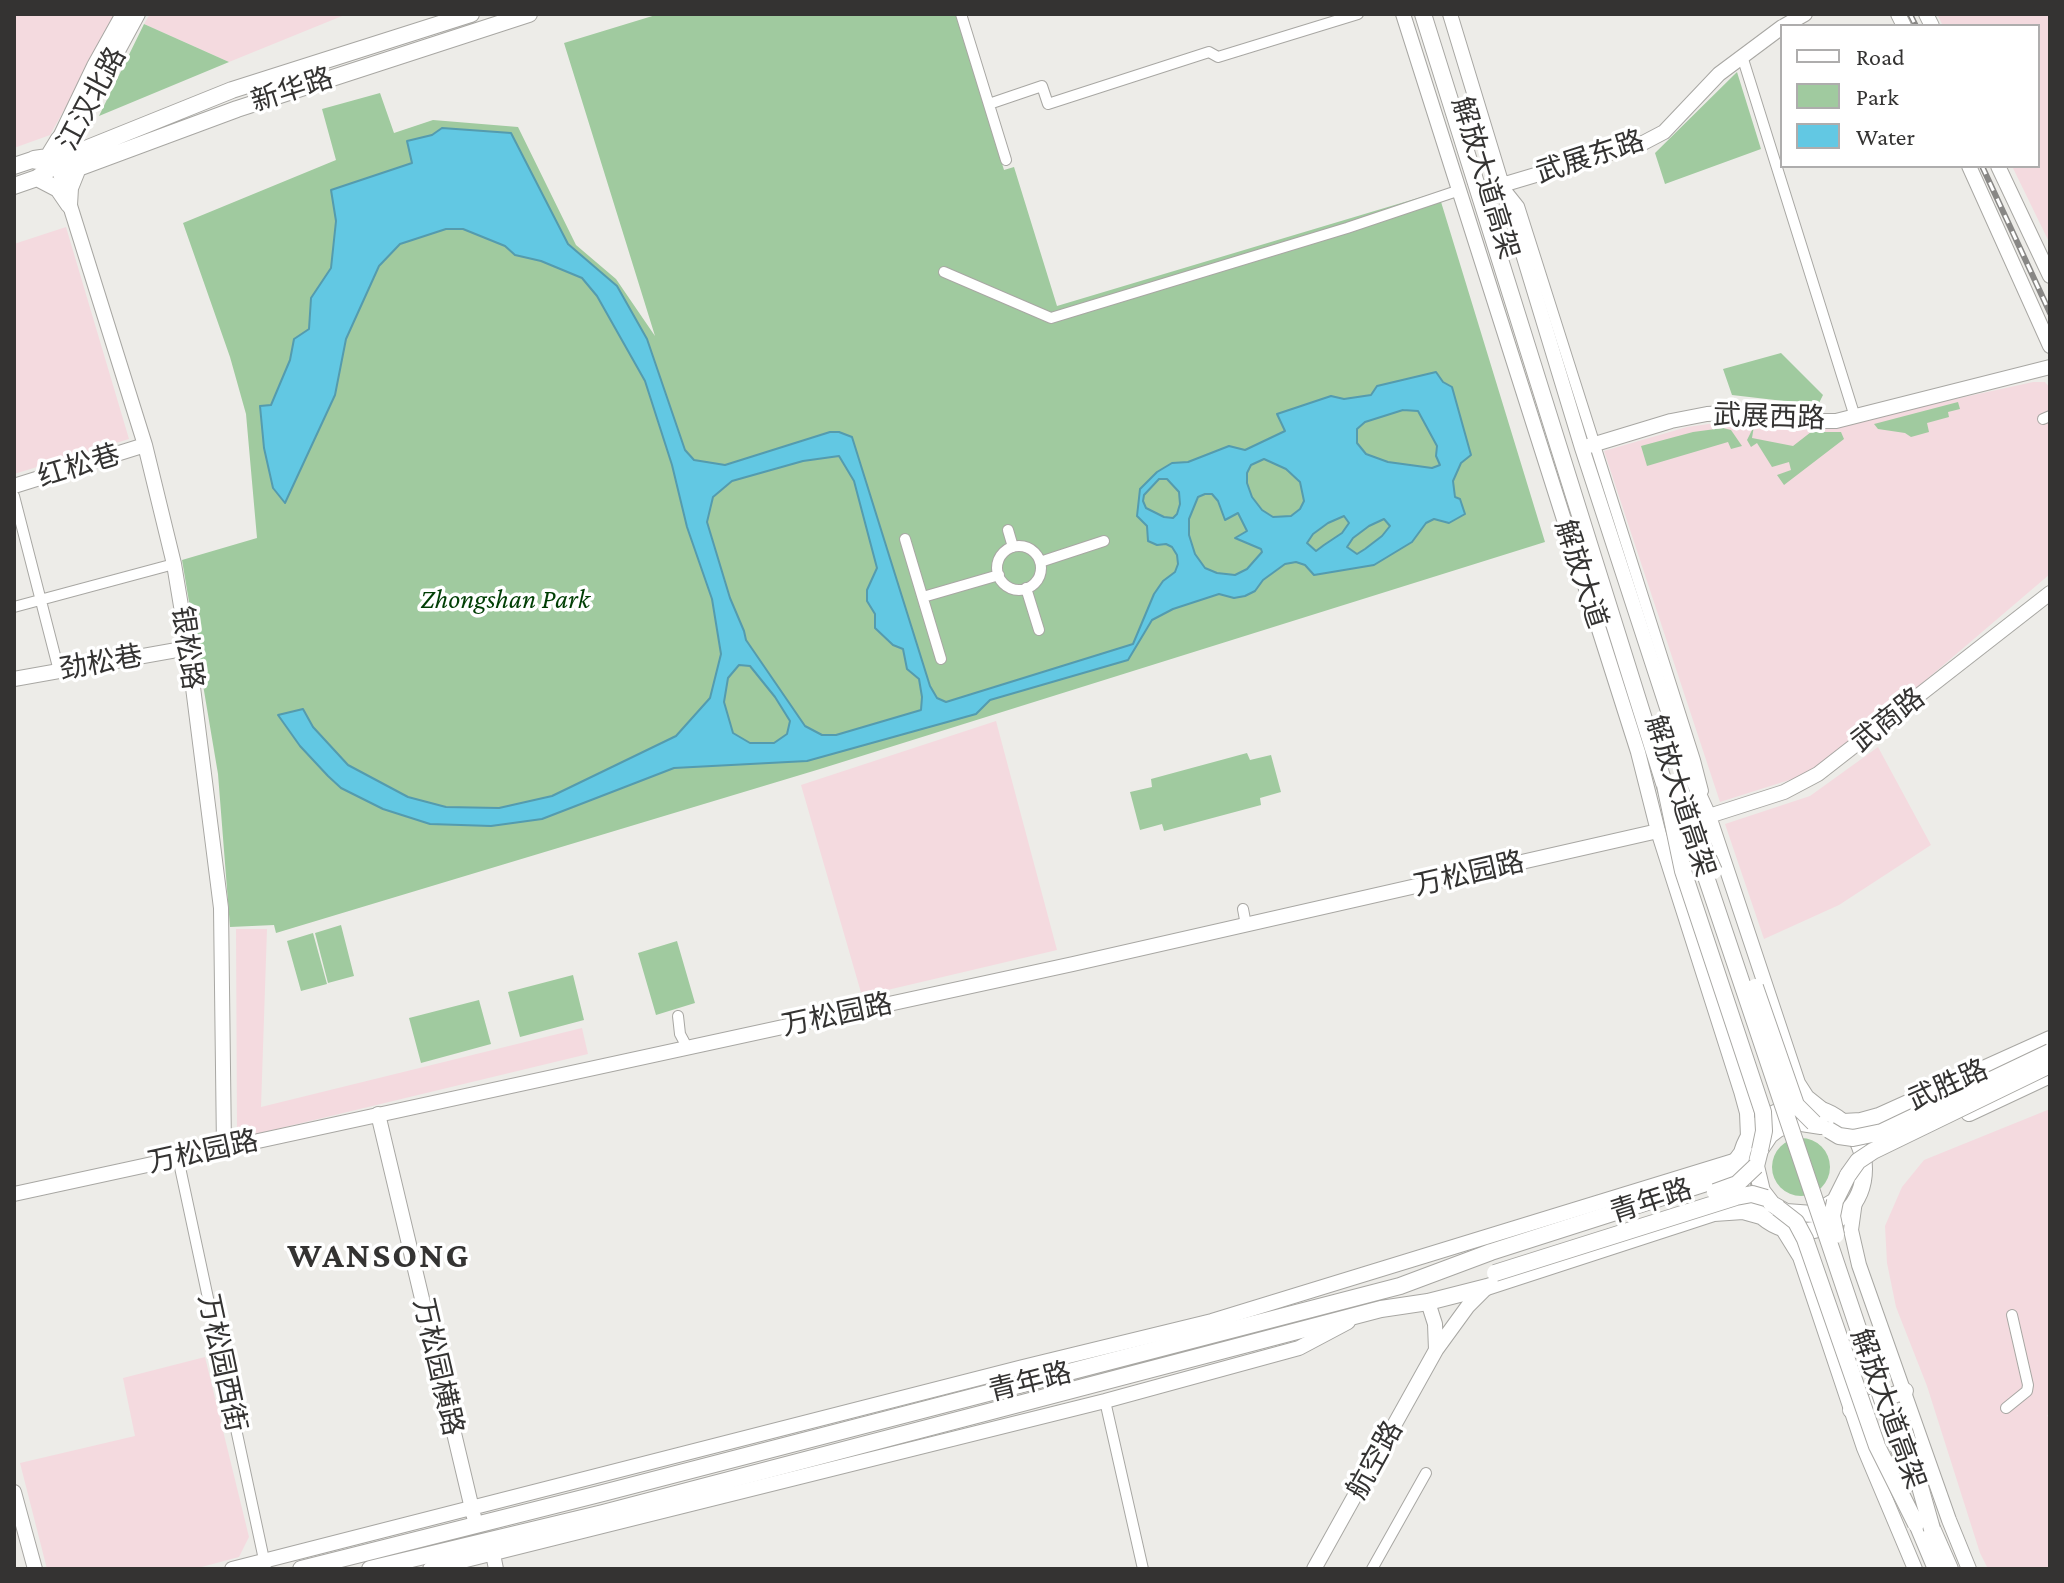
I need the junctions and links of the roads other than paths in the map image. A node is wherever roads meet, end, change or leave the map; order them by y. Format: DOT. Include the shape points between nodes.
graph roads {
  1 [pos="123,14"];
  2 [pos="138,14"];
  3 [pos="471,14"];
  4 [pos="529,14"];
  5 [pos="961,14"];
  6 [pos="1358,14"];
  7 [pos="1403,14"];
  8 [pos="1423,14"];
  9 [pos="1434,14"];
  10 [pos="1450,14"];
  11 [pos="1780,29"];
  12 [pos="1742,56"];
  13 [pos="989,104"];
  14 [pos="71,150"];
  15 [pos="32,160"];
  16 [pos="1006,160"];
  17 [pos="57,164"];
  18 [pos="14,166"];
  19 [pos="1970,168"];
  20 [pos="1999,168"];
  21 [pos="37,178"];
  22 [pos="1502,185"];
  23 [pos="14,186"];
  24 [pos="1460,190"];
  25 [pos="69,205"];
  26 [pos="944,272"];
  27 [pos="2050,276"];
  28 [pos="2048,336"];
  29 [pos="2050,367"];
  30 [pos="1855,417"];
  31 [pos="145,445"];
  32 [pos="1588,446"];
  33 [pos="14,486"];
  34 [pos="14,496"];
  35 [pos="1008,530"];
  36 [pos="905,539"];
  37 [pos="1104,541"];
  38 [pos="1013,547"];
  39 [pos="1040,562"];
  40 [pos="174,564"];
  41 [pos="999,575"];
  42 [pos="1026,588"];
  43 [pos="2050,593"];
  44 [pos="923,597"];
  45 [pos="43,600"];
  46 [pos="14,607"];
  47 [pos="1039,630"];
  48 [pos="188,648"];
  49 [pos="941,659"];
  50 [pos="59,671"];
  51 [pos="14,679"];
  52 [pos="1669,784"];
  53 [pos="1709,816"];
  54 [pos="1658,831"];
  55 [pos="1243,909"];
  56 [pos="1246,925"];
  57 [pos="678,1016"];
  58 [pos="2050,1039"];
  59 [pos="687,1047"];
  60 [pos="2050,1052"];
  61 [pos="2050,1065"];
  62 [pos="2050,1075"];
  63 [pos="378,1114"];
  64 [pos="1818,1116"];
  65 [pos="1843,1122"];
  66 [pos="1748,1137"];
  67 [pos="224,1148"];
  68 [pos="1739,1157"];
  69 [pos="178,1158"];
  70 [pos="1758,1158"];
  71 [pos="1863,1182"];
  72 [pos="14,1194"];
  73 [pos="1835,1201"];
  74 [pos="1855,1201"];
  75 [pos="1772,1203"];
  76 [pos="1761,1216"];
  77 [pos="1782,1228"];
  78 [pos="1492,1274"];
  79 [pos="1400,1286"];
  80 [pos="1428,1302"];
  81 [pos="1374,1311"];
  82 [pos="2012,1315"];
  83 [pos="1280,1318"];
  84 [pos="1200,1323"];
  85 [pos="1436,1350"];
  86 [pos="1179,1362"];
  87 [pos="1905,1391"];
  88 [pos="1122,1396"];
  89 [pos="1105,1401"];
  90 [pos="2006,1408"];
  91 [pos="1851,1410"];
  92 [pos="927,1427"];
  93 [pos="843,1430"];
  94 [pos="763,1434"];
  95 [pos="852,1464"];
  96 [pos="1426,1473"];
  97 [pos="800,1477"];
  98 [pos="702,1485"];
  99 [pos="14,1492"];
  100 [pos="472,1509"];
  101 [pos="415,1523"];
  102 [pos="476,1526"];
  103 [pos="1924,1526"];
  104 [pos="492,1546"];
  105 [pos="321,1564"];
  106 [pos="266,1565"];
  107 [pos="35,1569"];
  108 [pos="232,1569"];
  109 [pos="301,1569"];
  110 [pos="370,1569"];
  111 [pos="430,1569"];
  112 [pos="496,1569"];
  113 [pos="1143,1569"];
  114 [pos="1314,1569"];
  115 [pos="1372,1569"];
  116 [pos="1915,1569"];
  117 [pos="1936,1569"];
  118 [pos="1950,1569"];
  119 [pos="1969,1569"];
  1 -- 14 [label="main road, 江汉北路" via="94,66"];
  2 -- 14 [label="main road, 江汉北路"];
  3 -- 14 [label="main road, 新华路" via="232,90"];
  4 -- 14 [label="main road, 新华路" via="237,109"];
  5 -- 13 [label="street"];
  6 -- 13 [label="street" via="1218,57 1209,52 1048,104 1042,86"];
  7 -- 24 [label="main road, 解放大道"];
  8 -- 52 [label="main road, 解放大道高架"];
  9 -- 52 [label="main road, 解放大道高架"];
  10 -- 22 [label="main road, 解放大道"];
  11 -- 12 [label="main road, 武展东路"];
  12 -- 22 [label="main road, 武展东路" via="1664,132"];
  12 -- 30 [label="street"];
  13 -- 16 [label="street"];
  14 -- 15 [label="main road"];
  14 -- 17 [label="main road"];
  14 -- 17 [label="main road, 江汉北路"];
  14 -- 25 [label="main road"];
  15 -- 17 [label="main road"];
  15 -- 18 [label="main road"];
  17 -- 21 [label="main road"];
  17 -- 25 [label="main road, 银松路"];
  19 -- 28 [label="main road"];
  20 -- 27 [label="main road"];
  21 -- 23 [label="main road"];
  21 -- 25 [label="main road" via="58,189"];
  22 -- 32 [label="main road, 解放大道"];
  24 -- 26 [label="street" via="1051,318"];
  24 -- 54 [label="main road, 解放大道" via="1638,752"];
  25 -- 31 [label="main road, 银松路"];
  29 -- 30 [label="main road, 武展西路"];
  30 -- 32 [label="main road, 武展西路" via="1809,421 1716,413"];
  31 -- 33 [label="main road, 红松巷"];
  31 -- 40 [label="main road, 银松路"];
  32 -- 53 [label="main road, 解放大道" via="1685,763"];
  34 -- 45 [label="street"];
  35 -- 38 [label="street"];
  36 -- 44 [label="street"];
  37 -- 39 [label="street"];
  38 -- 39 [label="street" via="1033,550"];
  38 -- 41 [label="street" via="1002,555"];
  39 -- 42 [label="street" via="1040,575"];
  40 -- 45 [label="street"];
  40 -- 48 [label="main road, 银松路"];
  41 -- 42 [label="street" via="1013,588"];
  41 -- 44 [label="street"];
  42 -- 47 [label="street"];
  43 -- 53 [label="main road, 武商路" via="1818,774 1784,792"];
  44 -- 49 [label="street"];
  45 -- 46 [label="street"];
  45 -- 50 [label="street"];
  48 -- 50 [label="main road, 劲松巷"];
  48 -- 67 [label="main road, 银松路" via="221,908"];
  50 -- 51 [label="main road, 劲松巷"];
  52 -- 64 [label="main road, bridge" via="1706,850 1796,1105"];
  52 -- 70 [label="main road, bridge" via="1683,871 1763,1112"];
  52 -- 103 [label="main road, 解放大道高架, bridge"];
  53 -- 64 [label="main road, 解放大道" via="1798,1083"];
  54 -- 56 [label="main road, 万松园路"];
  54 -- 66 [label="main road, 解放大道" via="1741,1091"];
  55 -- 56 [label="street"];
  56 -- 59 [label="main road, 万松园路"];
  57 -- 59 [label="street"];
  58 -- 65 [label="main road, 武胜路" via="1879,1116"];
  59 -- 63 [label="main road, 万松园路"];
  60 -- 64 [label="main road, bridge" via="1873,1135 1846,1138"];
  61 -- 73 [label="main road, bridge" via="1864,1156 1852,1167"];
  62 -- 71 [label="main road, 武胜路" via="1894,1148 1876,1161"];
  63 -- 67 [label="main road, 万松园路"];
  63 -- 100 [label="main road, 万松园横路"];
  64 -- 65 [label="main road"];
  64 -- 66 [label="main road" via="1801,1106 1778,1111"];
  64 -- 70 [label="main road, bridge" via="1778,1129"];
  65 -- 71 [label="main road" via="1860,1147"];
  66 -- 68 [label="main road"];
  67 -- 69 [label="main road, 万松园路"];
  68 -- 76 [label="main road" via="1746,1196"];
  68 -- 79 [label="main road, 青年路" via="1713,1181"];
  68 -- 84 [label="main road"];
  69 -- 72 [label="main road, 万松园路"];
  69 -- 106 [label="street, 万松园西街"];
  70 -- 75 [label="main road" via="1759,1183"];
  70 -- 78 [label="main road, bridge" via="1745,1178 1728,1188"];
  71 -- 74 [label="main road"];
  73 -- 75 [label="main road, bridge" via="1813,1214 1795,1214"];
  73 -- 103 [label="main road, bridge" via="1835,1231 1907,1437"];
  74 -- 77 [label="main road" via="1841,1218 1821,1228"];
  74 -- 87 [label="main road" via="1852,1240"];
  75 -- 78 [label="main road, bridge" via="1752,1194 1736,1197"];
  75 -- 103 [label="main road, bridge" via="1796,1222 1805,1239 1877,1446"];
  76 -- 77 [label="main road"];
  76 -- 78 [label="main road, 青年路" via="1714,1213"];
  77 -- 91 [label="main road" via="1800,1257"];
  78 -- 79 [label="main road"];
  78 -- 80 [label="main road, 青年路"];
  78 -- 81 [label="main road"];
  78 -- 85 [label="main road, 航空路"];
  79 -- 83 [label="main road, 青年路"];
  80 -- 81 [label="main road, 青年路"];
  80 -- 85 [label="main road"];
  81 -- 86 [label="main road, 青年路"];
  81 -- 88 [label="main road" via="1299,1348"];
  82 -- 90 [label="street" via="2028,1385"];
  83 -- 84 [label="main road"];
  83 -- 93 [label="main road, 青年路"];
  84 -- 94 [label="main road"];
  85 -- 114 [label="main road, 航空路"];
  86 -- 88 [label="main road"];
  86 -- 92 [label="main road, 青年路"];
  87 -- 91 [label="main road"];
  87 -- 119 [label="main road"];
  88 -- 89 [label="main road"];
  89 -- 95 [label="main road"];
  89 -- 113 [label="street"];
  91 -- 116 [label="main road"];
  92 -- 95 [label="main road"];
  92 -- 98 [label="main road, 青年路"];
  93 -- 94 [label="main road"];
  93 -- 102 [label="main road, 青年路"];
  94 -- 100 [label="main road"];
  95 -- 97 [label="main road"];
  96 -- 115 [label="street"];
  97 -- 98 [label="main road"];
  97 -- 104 [label="main road"];
  98 -- 104 [label="main road, 青年路"];
  99 -- 107 [label="main road"];
  100 -- 101 [label="main road"];
  100 -- 102 [label="main road, 万松园横路"];
  101 -- 105 [label="main road"];
  101 -- 106 [label="main road"];
  102 -- 105 [label="main road, 青年路"];
  103 -- 117 [label="main road, 解放大道高架"];
  103 -- 118 [label="main road, 解放大道高架"];
  104 -- 110 [label="main road, 青年路"];
  104 -- 111 [label="main road"];
  104 -- 112 [label="main road"];
  105 -- 109 [label="main road, 青年路"];
  106 -- 108 [label="main road"];
}
